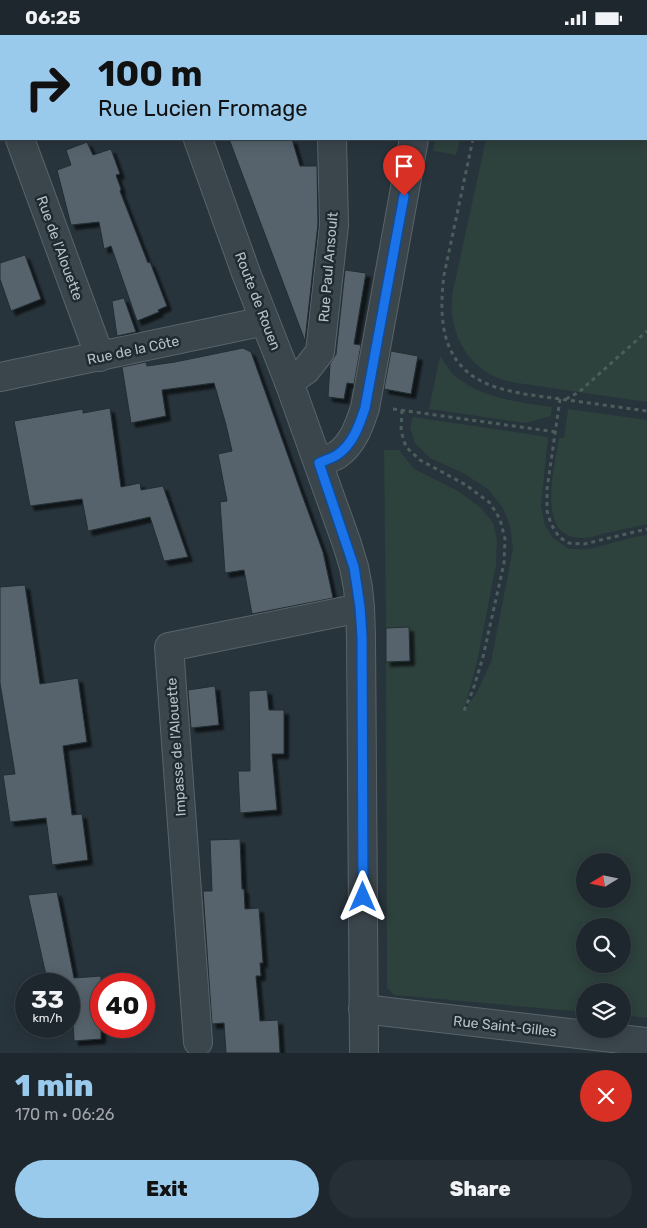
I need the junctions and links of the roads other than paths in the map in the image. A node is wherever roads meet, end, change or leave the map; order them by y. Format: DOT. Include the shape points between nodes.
graph roads {
  1 [pos="20,140"];
  2 [pos="198,140"];
  3 [pos="332,140"];
  4 [pos="414,140"];
  5 [pos="265,321"];
  6 [pos="100,357"];
  7 [pos="0,377"];
  8 [pos="289,382"];
  9 [pos="319,463"];
  10 [pos="360,607"];
  11 [pos="363,1009"];
  12 [pos="647,1041"];
  13 [pos="198,1042"];
  14 [pos="364,1053"];
  1 -- 6 [label="street, Rue de l'Alouette"];
  2 -- 5 [label="street, Route de Rouen"];
  3 -- 8 [label="street, Rue Paul Ansoult" via="334,225 320,352 306,370"];
  4 -- 9 [label="street" via="359,426 351,442 336,456"];
  5 -- 6 [label="street, Rue de la Côte"];
  5 -- 8 [label="street, Route de Rouen"];
  6 -- 7 [label="street, Rue de la Côte"];
  8 -- 9 [label="street, Route de Rouen"];
  9 -- 10 [label="street, Route de Rouen" via="354,567"];
  10 -- 11 [label="street, Route de Rouen"];
  10 -- 13 [label="street, Impasse de l'Alouette" via="169,647"];
  11 -- 12 [label="street, Rue Saint-Gilles"];
  11 -- 14 [label="street, Route de Rouen"];
}
